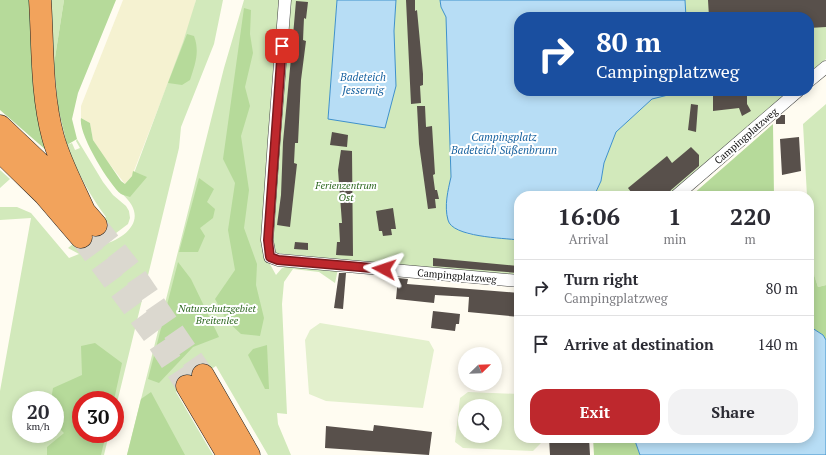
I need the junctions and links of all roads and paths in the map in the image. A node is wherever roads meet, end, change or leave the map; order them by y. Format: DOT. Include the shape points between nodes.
graph roads {
  1 [pos="40,0"];
  2 [pos="285,0"];
  3 [pos="826,66"];
  4 [pos="814,77"];
  5 [pos="792,96"];
  6 [pos="0,126"];
  7 [pos="0,151"];
  8 [pos="682,191"];
  9 [pos="87,225"];
  10 [pos="514,281"];
  11 [pos="228,455"];
  12 [pos="249,455"];
  1 -- 9 [label="highway" via="50,123"];
  2 -- 10 [label="street, Campingplatzweg" via="273,147 268,240 270,257 278,260"];
  3 -- 4 [label="street"];
  5 -- 8 [label="street, Campingplatzweg"];
  6 -- 9 [label="highway" via="38,160"];
  7 -- 9 [label="highway" via="45,195"];
  11 -- 12 [label="highway" via="195,381"];
}
